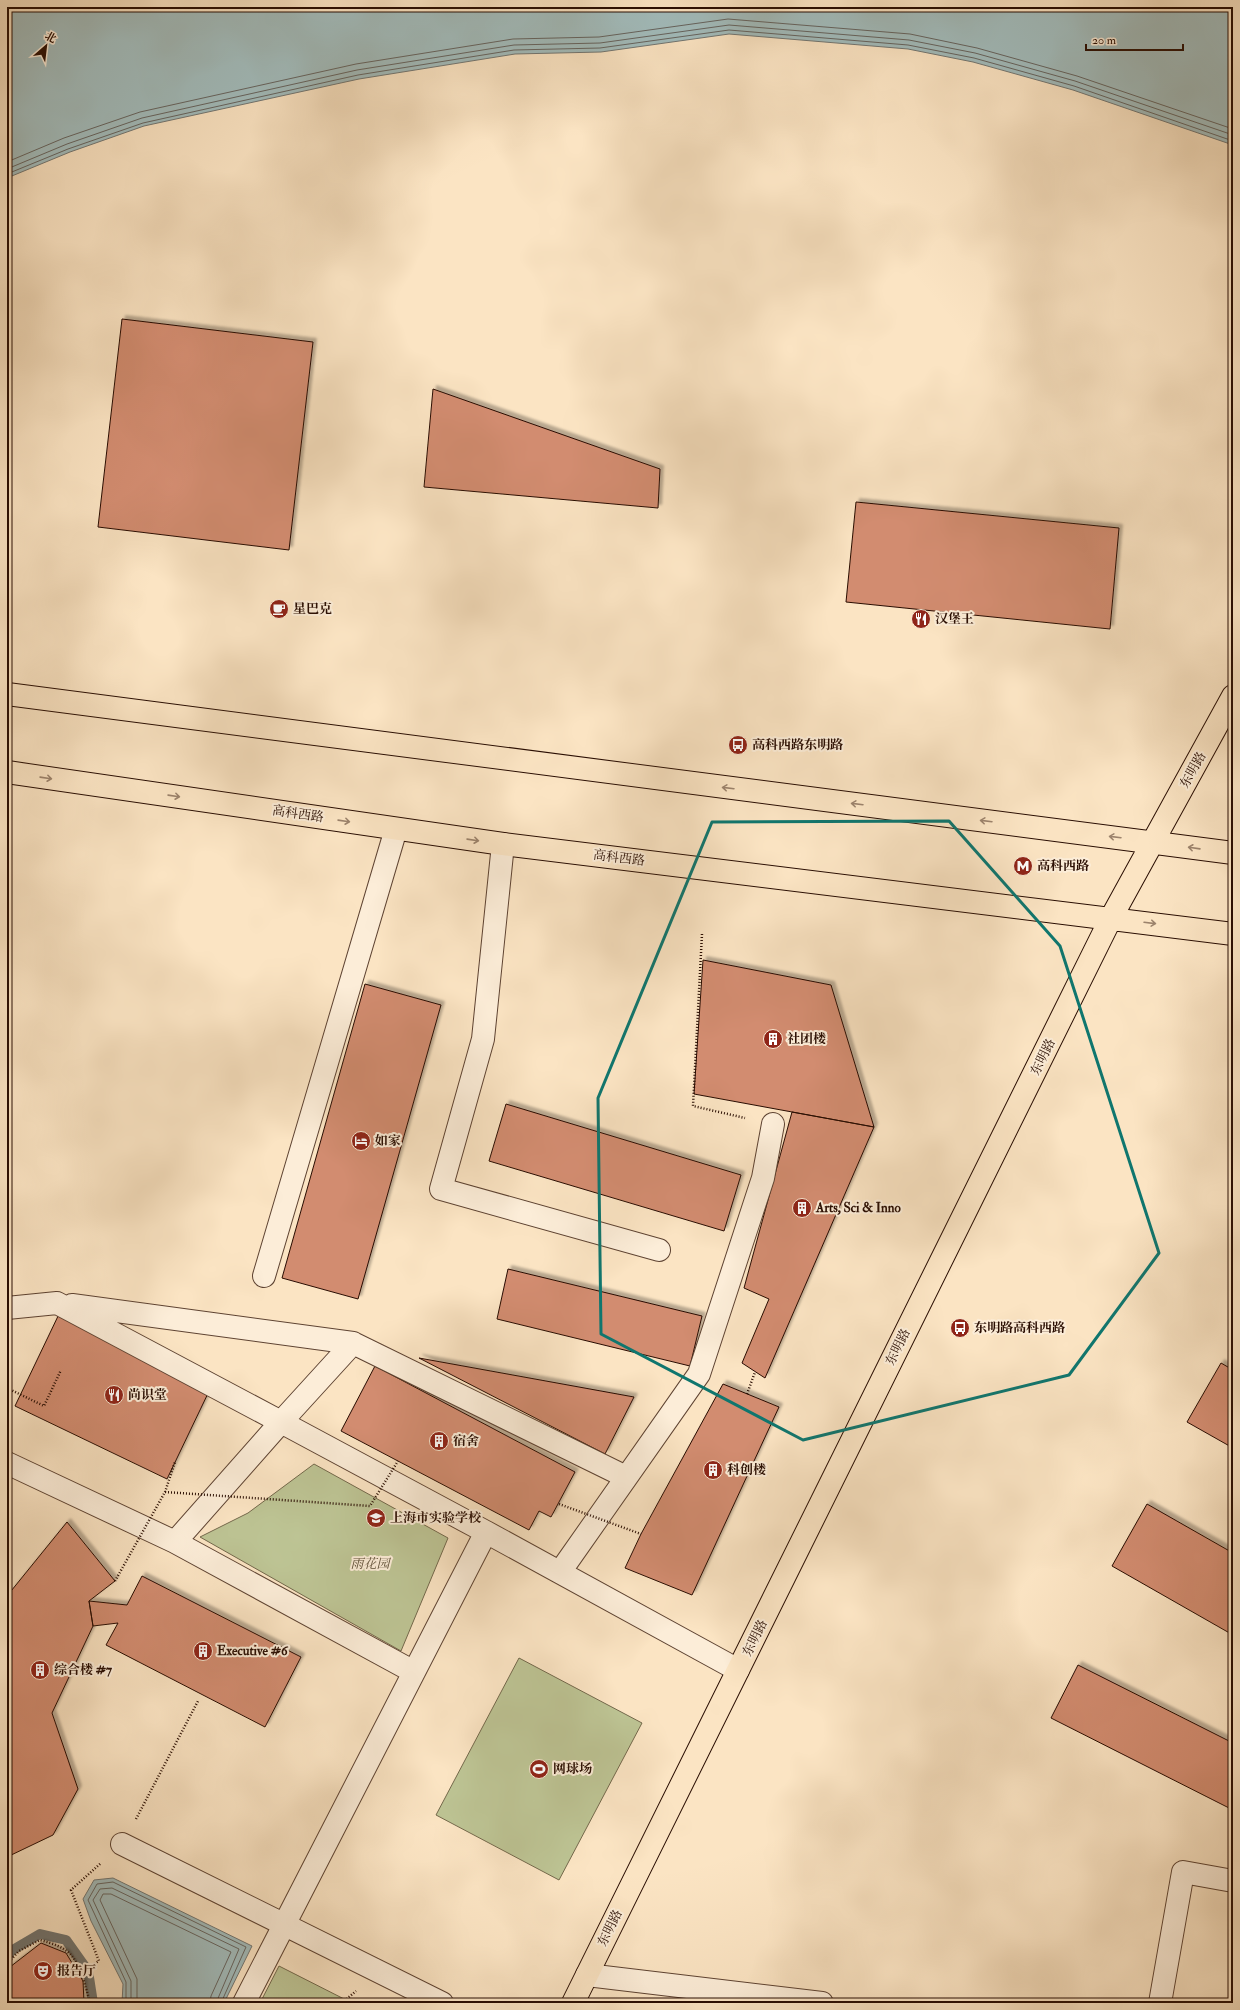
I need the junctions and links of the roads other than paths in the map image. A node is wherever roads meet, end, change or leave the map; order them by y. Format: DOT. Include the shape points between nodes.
graph roads {
  1 [pos="7,694"];
  2 [pos="1233,696"];
  3 [pos="7,772"];
  4 [pos="396,829"];
  5 [pos="1153,842"];
  6 [pos="503,844"];
  7 [pos="1233,853"];
  8 [pos="1111,918"];
  9 [pos="1233,934"];
  10 [pos="773,1124"];
  11 [pos="659,1250"];
  12 [pos="264,1276"];
  13 [pos="57,1303"];
  14 [pos="7,1308"];
  15 [pos="353,1343"];
  16 [pos="281,1422"];
  17 [pos="7,1463"];
  18 [pos="626,1477"];
  19 [pos="486,1532"];
  20 [pos="176,1542"];
  21 [pos="560,1572"];
  22 [pos="738,1670"];
  23 [pos="414,1672"];
  24 [pos="122,1844"];
  25 [pos="1233,1881"];
  26 [pos="284,1924"];
  27 [pos="587,1975"];
  28 [pos="244,2003"];
  29 [pos="442,2003"];
  30 [pos="573,2003"];
  31 [pos="822,2003"];
  32 [pos="1160,2003"];
  5 -- 1 [label="main road, one-way"];
  2 -- 5 [label="main road, 东明路"];
  3 -- 4 [label="main road, 高科西路, one-way"];
  4 -- 6 [label="main road, 高科西路, one-way"];
  4 -- 12 [label="lane"];
  7 -- 5 [label="main road, one-way"];
  5 -- 8 [label="main road, 东明路"];
  6 -- 8 [label="main road, 高科西路"];
  6 -- 11 [label="lane" via="483,1039 441,1188"];
  8 -- 9 [label="main road, 高科西路, one-way"];
  8 -- 22 [label="main road, 东明路"];
  10 -- 18 [label="lane" via="763,1178 698,1374"];
  13 -- 14 [label="lane"];
  13 -- 15 [label="lane"];
  13 -- 16 [label="lane"];
  15 -- 16 [label="lane"];
  15 -- 18 [label="lane"];
  16 -- 19 [label="lane"];
  16 -- 20 [label="lane"];
  17 -- 20 [label="lane"];
  18 -- 21 [label="lane"];
  19 -- 21 [label="lane"];
  19 -- 23 [label="lane"];
  20 -- 23 [label="lane"];
  21 -- 22 [label="lane"];
  22 -- 27 [label="main road, 东明路"];
  23 -- 26 [label="lane"];
  24 -- 26 [label="lane"];
  25 -- 32 [label="lane" via="1183,1872"];
  26 -- 28 [label="lane"];
  26 -- 29 [label="lane"];
  27 -- 30 [label="main road, 东明路"];
  27 -- 31 [label="lane"];
}
